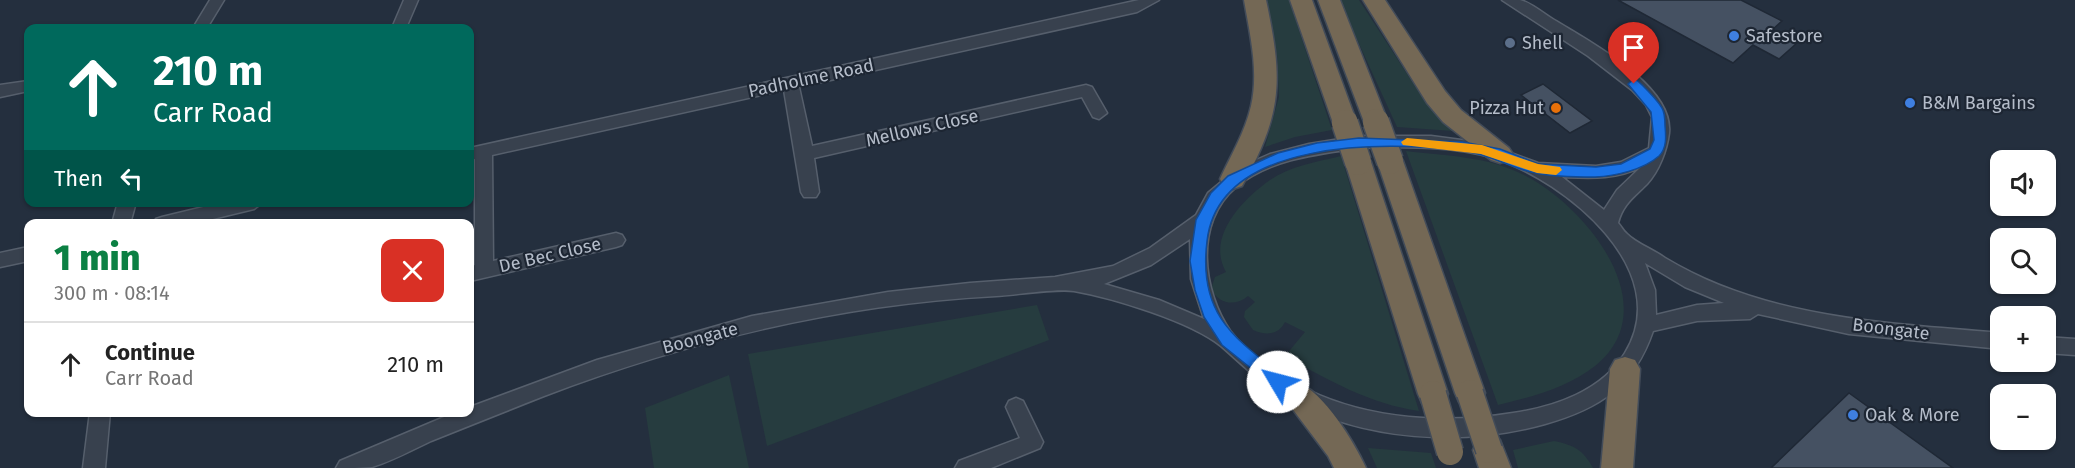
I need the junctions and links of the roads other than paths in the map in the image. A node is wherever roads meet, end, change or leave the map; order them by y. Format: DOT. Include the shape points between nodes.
graph roads {
  1 [pos="217,0"];
  2 [pos="411,0"];
  3 [pos="1152,0"];
  4 [pos="1255,0"];
  5 [pos="1301,0"];
  6 [pos="1329,0"];
  7 [pos="1374,0"];
  8 [pos="1509,0"];
  9 [pos="202,24"];
  10 [pos="401,24"];
  11 [pos="790,82"];
  12 [pos="24,87"];
  13 [pos="0,91"];
  14 [pos="1099,113"];
  15 [pos="1655,152"];
  16 [pos="477,153"];
  17 [pos="804,154"];
  18 [pos="1500,154"];
  19 [pos="1537,169"];
  20 [pos="1233,179"];
  21 [pos="810,192"];
  22 [pos="233,207"];
  23 [pos="183,219"];
  24 [pos="1202,220"];
  25 [pos="1609,224"];
  26 [pos="616,240"];
  27 [pos="1623,240"];
  28 [pos="24,255"];
  29 [pos="0,260"];
  30 [pos="477,272"];
  31 [pos="1072,284"];
  32 [pos="1782,313"];
  33 [pos="1645,326"];
  34 [pos="1990,340"];
  35 [pos="1227,341"];
  36 [pos="2056,346"];
  37 [pos="2075,347"];
  38 [pos="1625,369"];
  39 [pos="1297,395"];
  40 [pos="1016,407"];
  41 [pos="474,415"];
  42 [pos="99,417"];
  43 [pos="469,417"];
  44 [pos="1492,459"];
  45 [pos="1452,460"];
  46 [pos="93,468"];
  47 [pos="347,468"];
  48 [pos="966,468"];
  49 [pos="1350,468"];
  50 [pos="1617,468"];
  1 -- 9 [label="street"];
  2 -- 10 [label="street"];
  3 -- 11 [label="street, Padholme Road" via="1137,7"];
  4 -- 20 [label="highway" via="1266,57 1266,95"];
  5 -- 45 [label="highway, bridge" via="1346,123"];
  6 -- 44 [label="highway, bridge" via="1390,161"];
  7 -- 18 [label="highway" via="1436,98 1452,116"];
  8 -- 15 [label="street" via="1601,58 1648,98 1660,118 1660,140"];
  11 -- 16 [label="street, Padholme Road"];
  11 -- 17 [label="street"];
  12 -- 13 [label="street"];
  14 -- 17 [label="street, Mellows Close" via="1086,91"];
  15 -- 19 [label="street" via="1624,168 1596,172"];
  15 -- 25 [label="street" via="1649,169 1620,195 1611,210"];
  16 -- 30 [label="street, De Bec Close"];
  17 -- 21 [label="street"];
  18 -- 19 [label="street"];
  18 -- 20 [label="street" via="1440,144 1359,142 1278,157"];
  19 -- 25 [label="street" via="1580,197"];
  20 -- 24 [label="street"];
  22 -- 23 [label="street"];
  24 -- 31 [label="street, Boongate" via="1167,248 1139,263"];
  24 -- 35 [label="street" via="1197,261 1202,290 1211,317"];
  25 -- 27 [label="street"];
  26 -- 30 [label="street, De Bec Close"];
  27 -- 32 [label="street, Boongate" via="1703,287"];
  27 -- 33 [label="street" via="1641,275 1646,297"];
  28 -- 29 [label="street"];
  31 -- 35 [label="street, Boongate" via="1158,306"];
  31 -- 41 [label="street, Boongate" via="928,295 818,311 692,339 593,369"];
  32 -- 33 [label="street, Boongate" via="1728,309 1692,312"];
  32 -- 34 [label="street, Boongate" via="1884,330"];
  33 -- 38 [label="street" via="1636,354"];
  35 -- 39 [label="street"];
  36 -- 37 [label="street"];
  38 -- 39 [label="street" via="1595,394 1569,408 1507,423 1460,428 1381,421"];
  38 -- 50 [label="highway"];
  39 -- 49 [label="highway" via="1339,446"];
  40 -- 48 [label="street" via="1033,442"];
  42 -- 46 [label="street"];
  43 -- 47 [label="street, Boongate"];
}
